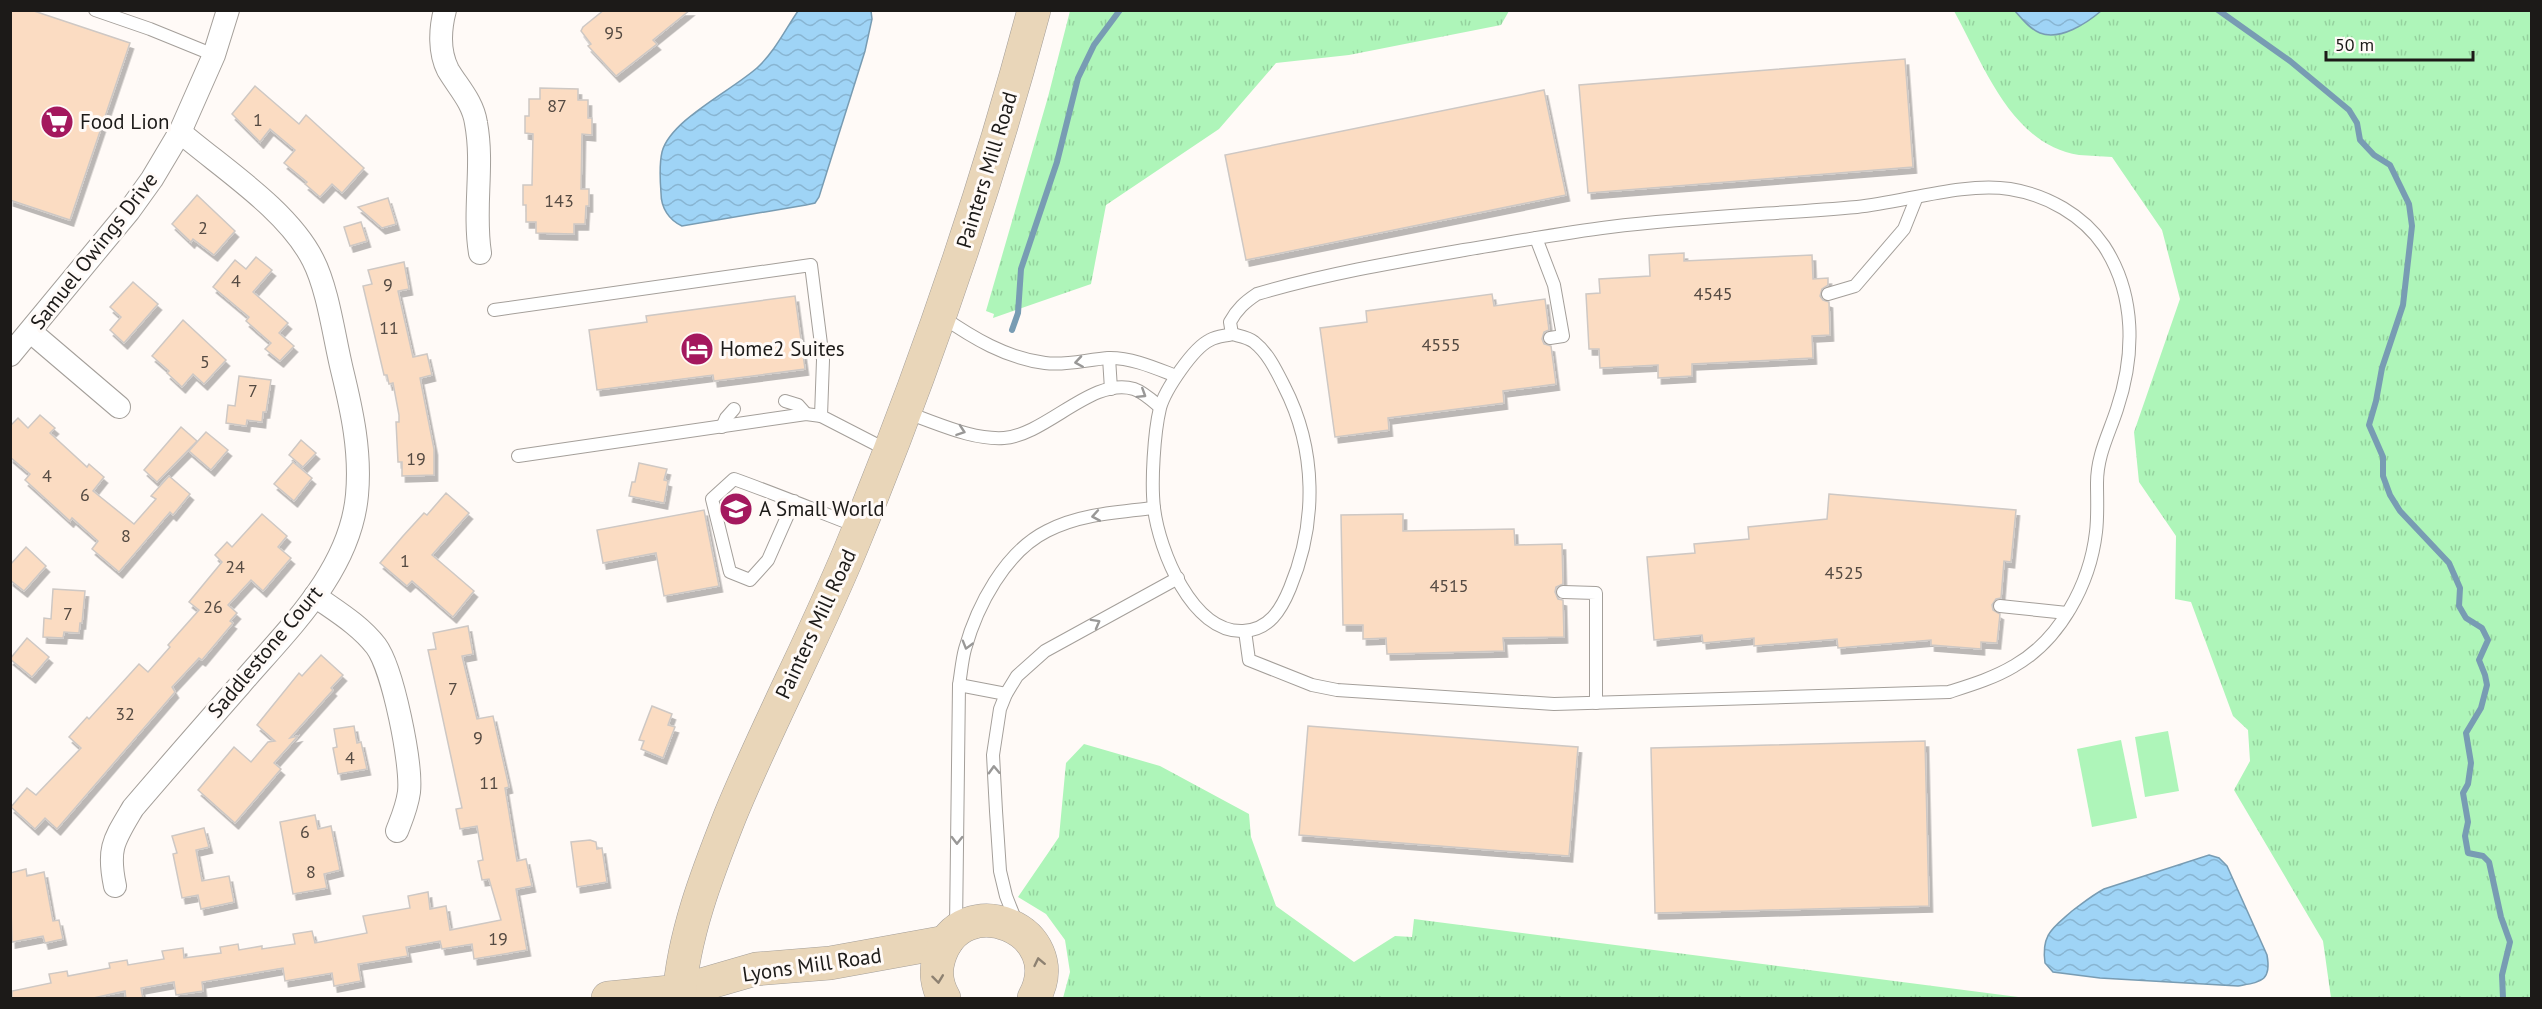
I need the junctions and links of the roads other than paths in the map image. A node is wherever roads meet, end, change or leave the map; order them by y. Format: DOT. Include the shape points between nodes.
graph roads {
  1 [pos="95,10"];
  2 [pos="228,10"];
  3 [pos="445,10"];
  4 [pos="1034,10"];
  5 [pos="214,55"];
  6 [pos="180,132"];
  7 [pos="1916,199"];
  8 [pos="1536,238"];
  9 [pos="480,253"];
  10 [pos="1828,294"];
  11 [pos="494,310"];
  12 [pos="941,316"];
  13 [pos="31,332"];
  14 [pos="1232,334"];
  15 [pos="1550,338"];
  16 [pos="10,355"];
  17 [pos="1109,358"];
  18 [pos="1176,376"];
  19 [pos="1111,389"];
  20 [pos="785,401"];
  21 [pos="119,407"];
  22 [pos="1161,407"];
  23 [pos="734,408"];
  24 [pos="906,413"];
  25 [pos="806,414"];
  26 [pos="821,416"];
  27 [pos="722,427"];
  28 [pos="891,452"];
  29 [pos="518,456"];
  30 [pos="794,501"];
  31 [pos="1154,508"];
  32 [pos="860,527"];
  33 [pos="1178,578"];
  34 [pos="1563,592"];
  35 [pos="315,596"];
  36 [pos="2000,606"];
  37 [pos="2067,613"];
  38 [pos="1245,631"];
  39 [pos="959,685"];
  40 [pos="1006,694"];
  41 [pos="1596,703"];
  42 [pos="397,831"];
  43 [pos="115,886"];
  44 [pos="1020,930"];
  45 [pos="951,937"];
  46 [pos="686,996"];
  47 [pos="608,999"];
  48 [pos="944,999"];
  49 [pos="1034,999"];
  1 -- 5 [label="lane"];
  2 -- 5 [label="street, Samuel Owings Drive"];
  3 -- 9 [label="street" via="441,30 443,54 476,120 480,176 476,230"];
  4 -- 12 [label="main road, Painters Mill Road" via="1010,101"];
  5 -- 6 [label="street, Samuel Owings Drive"];
  6 -- 13 [label="street, Samuel Owings Drive" via="153,179"];
  6 -- 35 [label="street, Saddlestone Court" via="276,212 299,237 314,262 323,292 353,417 358,458 351,527 340,555"];
  7 -- 8 [label="lane" via="1612,227"];
  7 -- 10 [label="lane" via="1904,229 1854,286"];
  7 -- 37 [label="lane" via="1985,188 2009,189 2057,204 2102,243 2124,287 2130,338 2127,367 2098,463 2098,512 2091,558"];
  8 -- 14 [label="lane" via="1398,261 1257,294 1244,302 1230,322"];
  8 -- 15 [label="lane" via="1554,285 1563,336"];
  11 -- 26 [label="lane" via="812,265 823,360"];
  17 -- 12 [label="lane, one-way" via="1066,364 1022,358 974,338"];
  12 -- 24 [label="main road, Painters Mill Road"];
  13 -- 16 [label="street, Samuel Owings Drive"];
  13 -- 21 [label="street"];
  14 -- 18 [label="lane" via="1210,339"];
  14 -- 38 [label="lane" via="1252,340 1280,376 1302,431 1310,478 1304,547 1286,598 1274,618 1259,629"];
  17 -- 18 [label="lane" via="1146,364"];
  17 -- 19 [label="lane"];
  18 -- 22 [label="lane"];
  19 -- 22 [label="lane, one-way" via="1134,389"];
  24 -- 19 [label="lane, one-way" via="980,438 1005,438 1024,433"];
  20 -- 25 [label="lane" via="798,405"];
  22 -- 31 [label="lane"];
  23 -- 27 [label="lane"];
  24 -- 28 [label="main road, Painters Mill Road"];
  25 -- 26 [label="lane"];
  25 -- 27 [label="lane"];
  26 -- 28 [label="lane"];
  27 -- 29 [label="lane"];
  28 -- 32 [label="main road, Painters Mill Road"];
  30 -- 30 [label="lane" via="734,479 712,499 730,572 750,580 768,560"];
  30 -- 32 [label="lane"];
  31 -- 33 [label="lane"];
  31 -- 39 [label="lane, one-way" via="1071,521 1046,531 1023,548 1002,571 975,621"];
  32 -- 46 [label="main road, Painters Mill Road" via="771,720 718,847 694,914"];
  33 -- 38 [label="lane" via="1189,598 1214,624"];
  40 -- 33 [label="lane, one-way" via="1017,676 1045,651"];
  34 -- 41 [label="lane" via="1596,593"];
  35 -- 42 [label="street" via="361,630 376,646 385,664 410,770 406,810"];
  35 -- 43 [label="street, Saddlestone Court" via="133,808 112,848"];
  36 -- 37 [label="lane"];
  37 -- 41 [label="lane" via="2036,651 2015,665 1949,692"];
  38 -- 41 [label="lane" via="1249,660 1312,685 1554,704"];
  39 -- 40 [label="lane"];
  39 -- 45 [label="lane, one-way"];
  44 -- 40 [label="lane, one-way" via="1000,871 996,811 993,755"];
  44 -- 45 [label="main road, Lyons Mill Road" via="987,920 975,922"];
  49 -- 44 [label="main road, one-way" via="1041,963 1034,946"];
  45 -- 46 [label="main road, Lyons Mill Road" via="830,963 756,969"];
  45 -- 48 [label="main road, one-way" via="941,951 936,974"];
  46 -- 47 [label="main road, Lyons Mill Road"];
}
